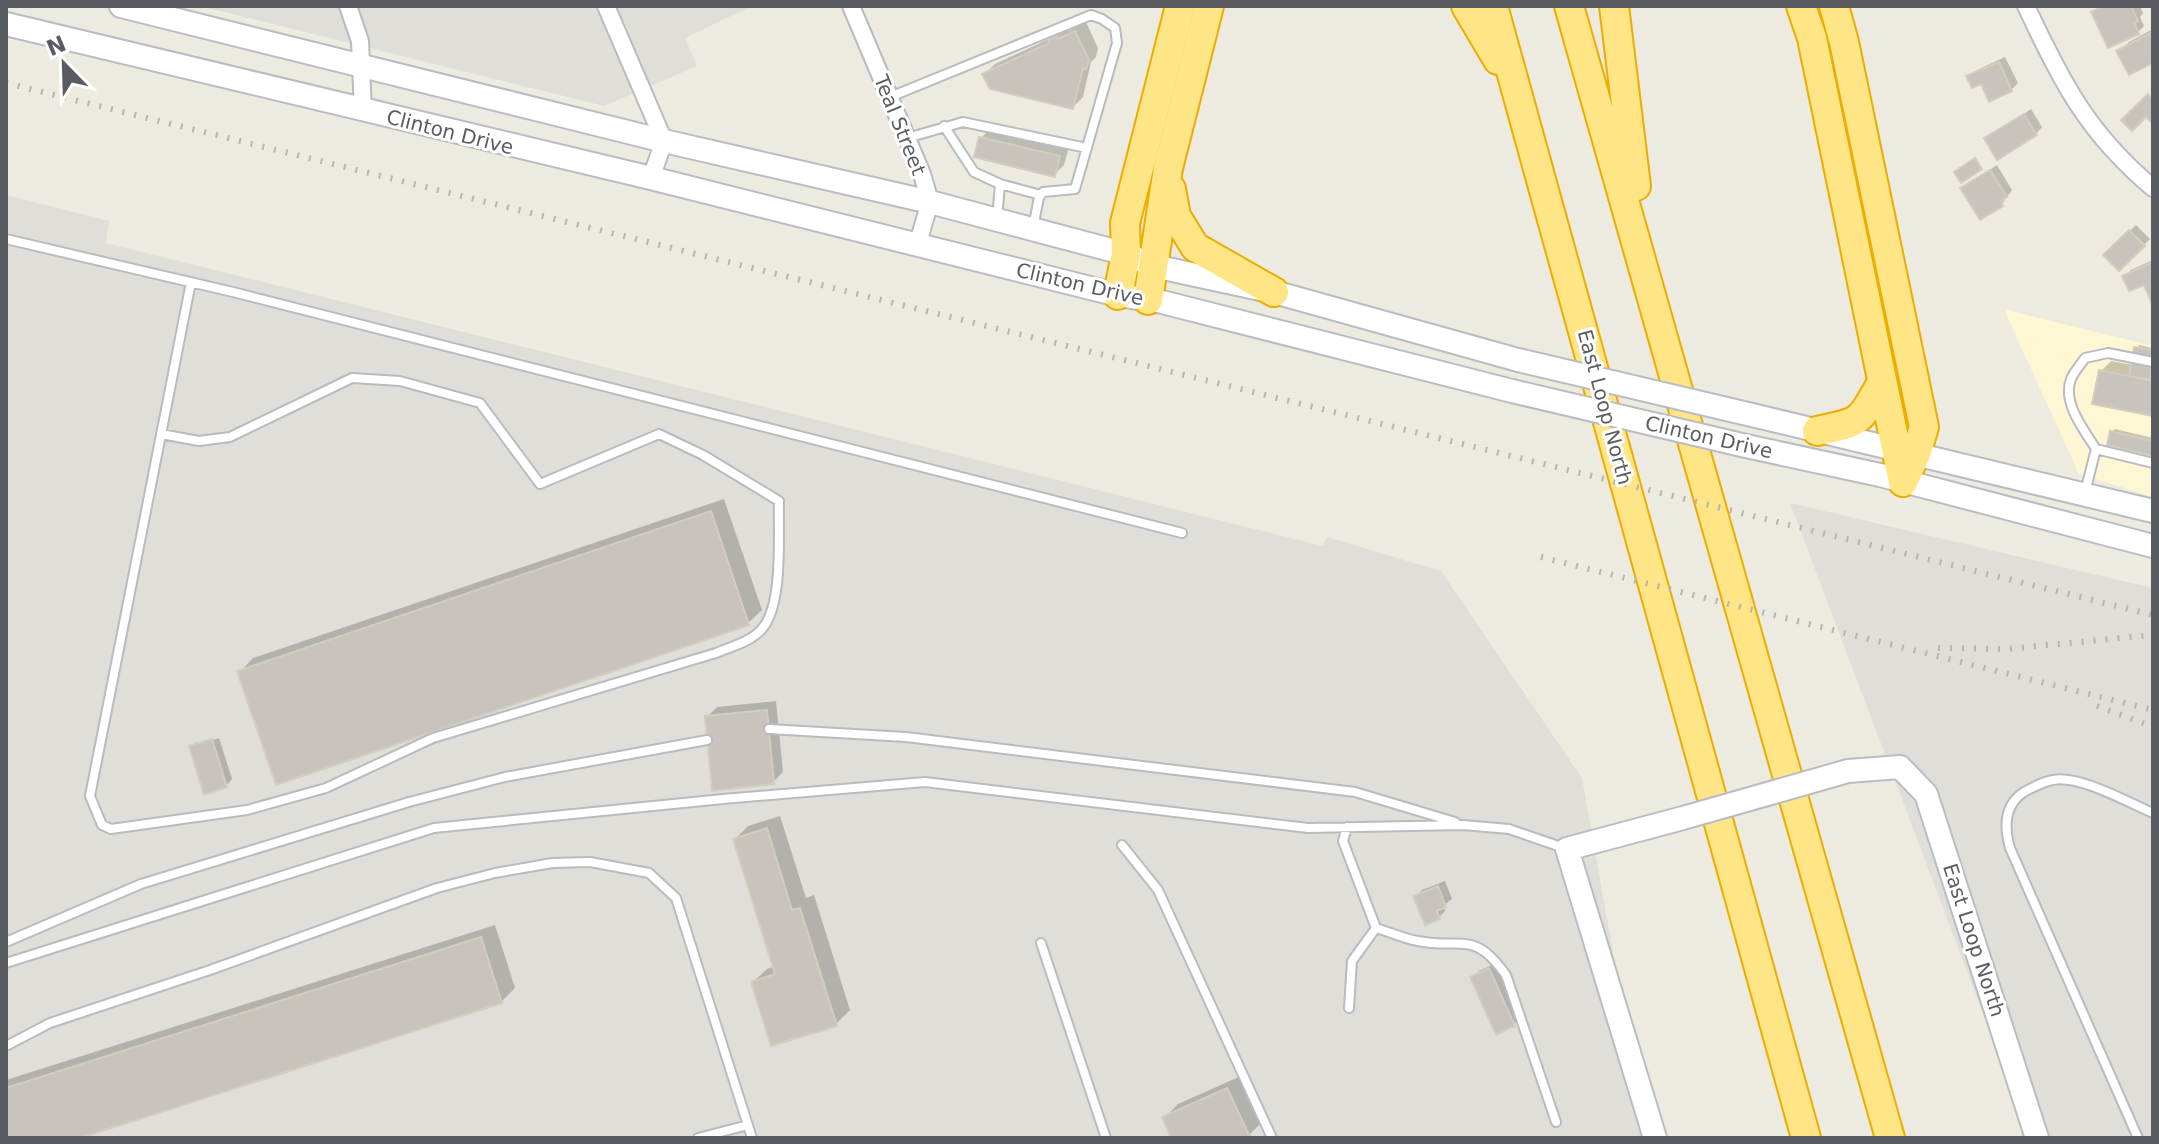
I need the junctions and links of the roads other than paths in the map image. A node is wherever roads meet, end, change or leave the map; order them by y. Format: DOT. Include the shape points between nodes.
graph roads {
  1 [pos="121,6"];
  2 [pos="348,6"];
  3 [pos="606,6"];
  4 [pos="851,6"];
  5 [pos="1180,6"];
  6 [pos="1209,6"];
  7 [pos="1466,6"];
  8 [pos="1493,6"];
  9 [pos="1569,6"];
  10 [pos="1614,6"];
  11 [pos="1801,6"];
  12 [pos="1834,6"];
  13 [pos="2026,6"];
  14 [pos="6,24"];
  15 [pos="361,66"];
  16 [pos="889,97"];
  17 [pos="1520,97"];
  18 [pos="363,111"];
  19 [pos="944,126"];
  20 [pos="907,138"];
  21 [pos="664,141"];
  22 [pos="1087,148"];
  23 [pos="1168,168"];
  24 [pos="651,178"];
  25 [pos="1000,184"];
  26 [pos="2153,188"];
  27 [pos="1041,195"];
  28 [pos="930,202"];
  29 [pos="997,220"];
  30 [pos="1033,230"];
  31 [pos="6,239"];
  32 [pos="917,246"];
  33 [pos="1126,254"];
  34 [pos="1154,266"];
  35 [pos="191,282"];
  36 [pos="1648,286"];
  37 [pos="1274,292"];
  38 [pos="1118,295"];
  39 [pos="1148,300"];
  40 [pos="2153,362"];
  41 [pos="1882,382"];
  42 [pos="1817,431"];
  43 [pos="161,434"];
  44 [pos="2096,449"];
  45 [pos="1907,452"];
  46 [pos="2153,463"];
  47 [pos="1903,482"];
  48 [pos="2084,494"];
  49 [pos="2153,511"];
  50 [pos="1182,533"];
  51 [pos="2153,546"];
  52 [pos="769,729"];
  53 [pos="707,740"];
  54 [pos="2153,813"];
  55 [pos="1463,825"];
  56 [pos="1347,827"];
  57 [pos="1122,845"];
  58 [pos="1567,849"];
  59 [pos="1376,928"];
  60 [pos="6,942"];
  61 [pos="1041,943"];
  62 [pos="6,963"];
  63 [pos="1349,1008"];
  64 [pos="6,1046"];
  65 [pos="1556,1122"];
  66 [pos="748,1125"];
  67 [pos="698,1138"];
  68 [pos="752,1138"];
  69 [pos="1106,1138"];
  70 [pos="1272,1138"];
  71 [pos="1655,1138"];
  72 [pos="1806,1138"];
  73 [pos="1890,1138"];
  74 [pos="2037,1138"];
  75 [pos="2138,1138"];
  1 -- 15 [label="main road, Clinton Drive" via="187,18"];
  2 -- 15 [label="street" via="360,41"];
  3 -- 21 [label="street"];
  4 -- 16 [label="street, Teal Street"];
  5 -- 33 [label="highway" via="1125,223"];
  6 -- 23 [label="highway"];
  7 -- 17 [label="highway"];
  8 -- 17 [label="highway, East Loop North"];
  9 -- 36 [label="highway"];
  10 -- 36 [label="highway"];
  11 -- 41 [label="highway" via="1812,38"];
  12 -- 45 [label="highway" via="1924,427"];
  13 -- 26 [label="street" via="2070,96 2104,143"];
  14 -- 18 [label="main road, Clinton Drive"];
  15 -- 18 [label="street"];
  15 -- 21 [label="main road, Clinton Drive"];
  16 -- 20 [label="street, Teal Street"];
  16 -- 22 [label="lane" via="1091,15 1115,28 1117,43"];
  17 -- 72 [label="highway, East Loop North"];
  18 -- 24 [label="main road, Clinton Drive"];
  19 -- 20 [label="lane"];
  19 -- 22 [label="lane" via="963,122"];
  19 -- 25 [label="lane" via="974,172"];
  20 -- 28 [label="street, Teal Street"];
  21 -- 24 [label="street"];
  21 -- 28 [label="main road, Clinton Drive"];
  22 -- 27 [label="lane" via="1075,189"];
  23 -- 34 [label="highway"];
  23 -- 37 [label="highway" via="1176,216 1195,247"];
  24 -- 32 [label="main road, Clinton Drive"];
  25 -- 27 [label="lane"];
  25 -- 29 [label="lane"];
  27 -- 30 [label="lane"];
  28 -- 29 [label="main road, Clinton Drive"];
  28 -- 32 [label="street, Teal Street"];
  29 -- 30 [label="main road, Clinton Drive"];
  30 -- 33 [label="main road, Clinton Drive"];
  31 -- 35 [label="lane"];
  32 -- 38 [label="main road, Clinton Drive"];
  33 -- 34 [label="main road, Clinton Drive"];
  33 -- 38 [label="highway"];
  34 -- 37 [label="main road, Clinton Drive"];
  34 -- 39 [label="highway"];
  35 -- 43 [label="lane"];
  35 -- 50 [label="lane"];
  36 -- 73 [label="highway"];
  37 -- 42 [label="main road, Clinton Drive, bridge" via="1518,360"];
  38 -- 39 [label="main road, Clinton Drive"];
  39 -- 47 [label="main road, Clinton Drive, bridge"];
  40 -- 44 [label="lane" via="2108,353 2085,358 2071,378 2068,396"];
  41 -- 42 [label="highway" via="1864,415 1851,424"];
  41 -- 45 [label="highway"];
  42 -- 45 [label="main road, Clinton Drive"];
  43 -- 43 [label="lane" via="90,796 102,825 111,829 247,810 326,788 433,738 716,653 762,630 777,595 779,501 659,434 540,484 480,403 400,381 352,378 230,437 199,441"];
  44 -- 46 [label="lane"];
  44 -- 48 [label="lane"];
  45 -- 47 [label="highway"];
  45 -- 48 [label="main road, Clinton Drive"];
  47 -- 51 [label="main road, Clinton Drive"];
  48 -- 49 [label="main road, Clinton Drive"];
  52 -- 55 [label="lane" via="906,737 1355,792"];
  53 -- 60 [label="lane" via="505,777 409,802 141,884"];
  54 -- 75 [label="lane" via="2076,781 2055,779 2017,797 2005,830"];
  55 -- 56 [label="lane"];
  55 -- 58 [label="lane" via="1509,829"];
  56 -- 59 [label="lane" via="1343,841"];
  56 -- 62 [label="lane" via="1308,828 925,782 434,828"];
  57 -- 70 [label="lane" via="1158,890"];
  58 -- 71 [label="main road"];
  58 -- 74 [label="main road, East Loop North, bridge" via="1848,771 1900,767 1926,794"];
  59 -- 63 [label="lane" via="1352,961"];
  59 -- 65 [label="lane" via="1419,942 1464,942 1494,958 1512,989"];
  61 -- 69 [label="lane"];
  64 -- 66 [label="lane" via="50,1023 437,888 552,863 590,862 649,873 676,898"];
  66 -- 67 [label="lane"];
  66 -- 68 [label="lane"];
}
